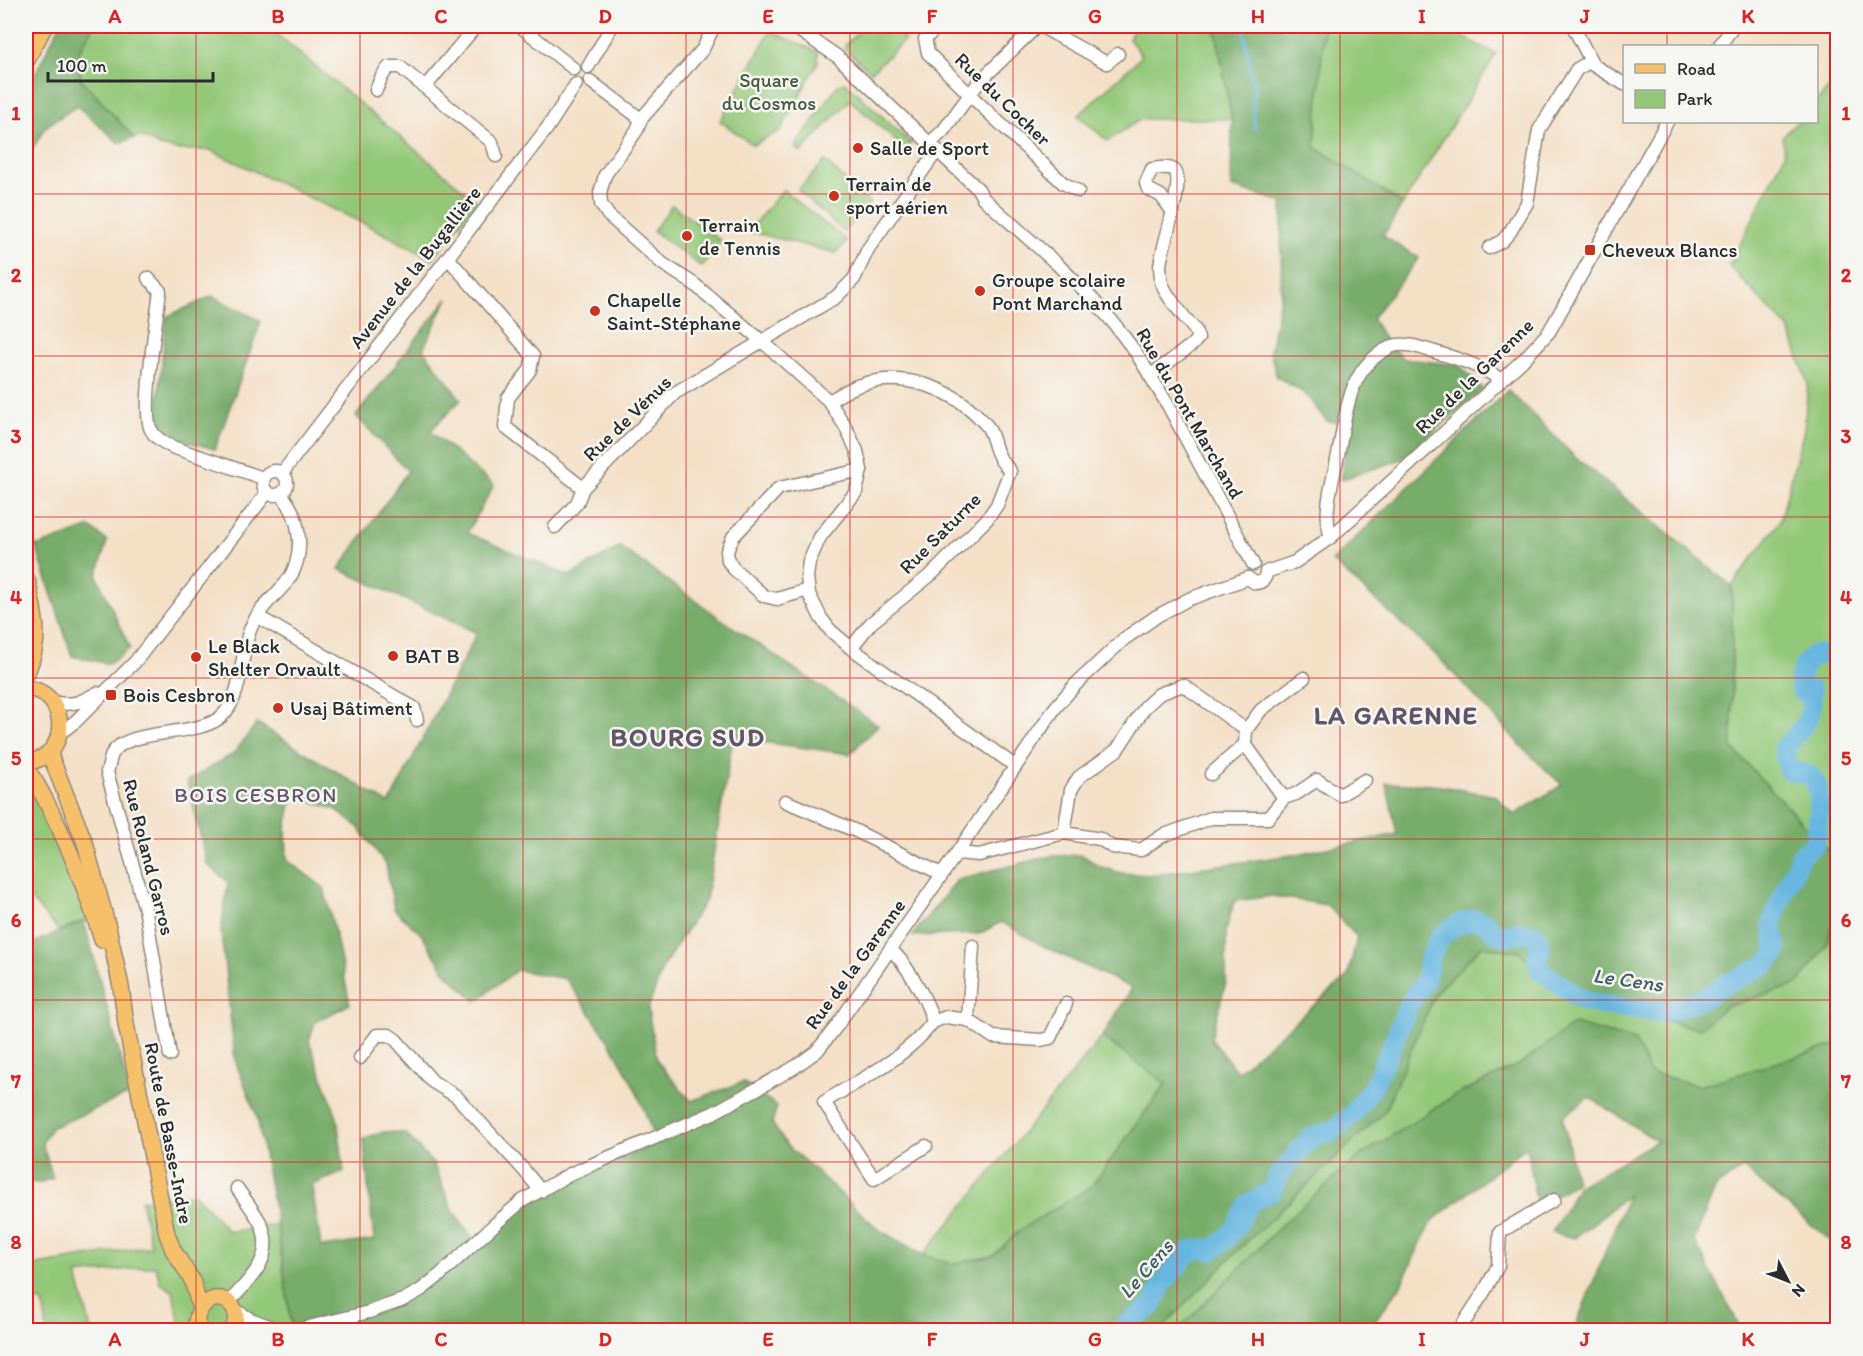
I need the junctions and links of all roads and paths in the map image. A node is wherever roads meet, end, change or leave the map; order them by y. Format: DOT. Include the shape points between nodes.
graph roads {
  1 [pos="43,26"];
  2 [pos="476,26"];
  3 [pos="520,26"];
  4 [pos="612,26"];
  5 [pos="714,26"];
  6 [pos="789,26"];
  7 [pos="938,26"];
  8 [pos="1039,26"];
  9 [pos="1573,26"];
  10 [pos="1734,26"];
  11 [pos="1720,45"];
  12 [pos="1118,54"];
  13 [pos="26,59"];
  14 [pos="1591,61"];
  15 [pos="588,67"];
  16 [pos="574,69"];
  17 [pos="590,81"];
  18 [pos="1623,83"];
  19 [pos="576,84"];
  20 [pos="425,87"];
  21 [pos="376,90"];
  22 [pos="969,94"];
  23 [pos="641,119"];
  24 [pos="1666,123"];
  25 [pos="934,147"];
  26 [pos="496,156"];
  27 [pos="1078,191"];
  28 [pos="1173,212"];
  29 [pos="1489,248"];
  30 [pos="448,258"];
  31 [pos="148,278"];
  32 [pos="763,342"];
  33 [pos="1150,376"];
  34 [pos="1501,380"];
  35 [pos="828,401"];
  36 [pos="861,470"];
  37 [pos="282,473"];
  38 [pos="263,478"];
  39 [pos="583,488"];
  40 [pos="267,493"];
  41 [pos="281,494"];
  42 [pos="555,526"];
  43 [pos="1331,537"];
  44 [pos="1253,564"];
  45 [pos="1266,572"];
  46 [pos="1248,578"];
  47 [pos="26,581"];
  48 [pos="808,590"];
  49 [pos="257,616"];
  50 [pos="851,648"];
  51 [pos="26,671"];
  52 [pos="1304,678"];
  53 [pos="111,685"];
  54 [pos="26,688"];
  55 [pos="52,702"];
  56 [pos="417,720"];
  57 [pos="1246,730"];
  58 [pos="60,733"];
  59 [pos="1245,744"];
  60 [pos="49,752"];
  61 [pos="26,762"];
  62 [pos="1015,766"];
  63 [pos="26,769"];
  64 [pos="1211,774"];
  65 [pos="1365,780"];
  66 [pos="1284,798"];
  67 [pos="785,801"];
  68 [pos="1064,833"];
  69 [pos="957,853"];
  70 [pos="941,874"];
  71 [pos="973,946"];
  72 [pos="891,950"];
  73 [pos="1066,1004"];
  74 [pos="968,1020"];
  75 [pos="933,1022"];
  76 [pos="126,1024"];
  77 [pos="170,1055"];
  78 [pos="360,1058"];
  79 [pos="926,1146"];
  80 [pos="237,1188"];
  81 [pos="542,1191"];
  82 [pos="1554,1200"];
  83 [pos="192,1280"];
  84 [pos="227,1304"];
  85 [pos="200,1308"];
  86 [pos="201,1330"];
  87 [pos="232,1330"];
  88 [pos="240,1330"];
  89 [pos="281,1330"];
  90 [pos="1459,1330"];
  1 -- 13 [label="highway"];
  2 -- 20 [label="street"];
  3 -- 16 [label="street"];
  4 -- 15 [label="street"];
  5 -- 23 [label="street" via="703,49"];
  6 -- 25 [label="street, Rue du Pont Marchand" via="838,57"];
  7 -- 22 [label="street, Rue du Cocher" via="925,39 928,53"];
  8 -- 12 [label="street" via="1107,63"];
  8 -- 22 [label="street, Rue de Vénus"];
  9 -- 14 [label="street"];
  10 -- 11 [label="street"];
  14 -- 18 [label="street"];
  14 -- 29 [label="street" via="1577,69 1539,130 1527,203 1506,237"];
  15 -- 16 [label="street"];
  15 -- 17 [label="street" via="592,72"];
  16 -- 19 [label="street" via="572,79"];
  17 -- 19 [label="street" via="582,86"];
  17 -- 23 [label="street"];
  19 -- 30 [label="street, Avenue de la Bugallière"];
  20 -- 21 [label="street" via="400,67 389,67"];
  20 -- 26 [label="street" via="492,142"];
  22 -- 25 [label="street, Rue de Vénus"];
  22 -- 27 [label="street, Rue du Cocher" via="1063,183"];
  23 -- 32 [label="street" via="605,175 601,204 608,215 663,264 694,284"];
  24 -- 34 [label="street, Rue de la Garenne" via="1549,332"];
  25 -- 32 [label="street, Rue de Vénus" via="931,159 868,249 854,279 836,297"];
  25 -- 33 [label="street, Rue du Pont Marchand" via="978,189 982,198 1058,264 1100,307"];
  28 -- 33 [label="street" via="1160,266 1162,283 1198,338"];
  30 -- 37 [label="street, Avenue de la Bugallière"];
  30 -- 39 [label="street" via="533,356 530,370 508,398 506,427"];
  31 -- 38 [label="street" via="160,291 147,406 149,429 172,447"];
  32 -- 35 [label="street"];
  32 -- 39 [label="street, Rue de Vénus" via="675,393"];
  33 -- 44 [label="street, Rue du Pont Marchand"];
  34 -- 43 [label="street, Rue de la Garenne"];
  34 -- 43 [label="street" via="1457,358 1415,346 1393,346 1375,356 1361,370 1348,408 1330,496"];
  35 -- 36 [label="street" via="851,437"];
  35 -- 50 [label="street, Rue Saturne" via="858,386 885,380 936,388 962,403 988,427 1000,458 1010,471 987,519 933,573 871,623"];
  36 -- 48 [label="street" via="856,492 813,550"];
  36 -- 48 [label="street" via="779,488 733,537 728,561 764,596 777,599"];
  37 -- 38 [label="street" via="272,471"];
  37 -- 41 [label="street" via="287,484"];
  38 -- 40 [label="street"];
  39 -- 42 [label="street, Rue de Vénus" via="577,503"];
  40 -- 41 [label="street"];
  40 -- 53 [label="street" via="135,662"];
  41 -- 49 [label="street" via="294,515 299,550 287,581"];
  43 -- 45 [label="street, Rue de la Garenne" via="1295,562"];
  44 -- 45 [label="street" via="1262,565"];
  44 -- 46 [label="street" via="1247,570"];
  45 -- 46 [label="street, Rue de la Garenne" via="1261,582"];
  46 -- 62 [label="street, Rue de la Garenne" via="1189,599 1124,639 1055,708"];
  47 -- 51 [label="highway" via="35,624 32,656"];
  48 -- 50 [label="street" via="815,609 830,630"];
  49 -- 56 [label="street" via="414,708"];
  49 -- 77 [label="street, Rue Roland Garros" via="249,632 233,698 223,716 209,724 128,741 113,753 107,772 146,913"];
  50 -- 62 [label="street"];
  52 -- 57 [label="street" via="1261,710"];
  53 -- 55 [label="street" via="73,704"];
  53 -- 58 [label="street"];
  54 -- 55 [label="main road"];
  55 -- 58 [label="main road"];
  57 -- 59 [label="street"];
  57 -- 68 [label="street" via="1183,685 1160,694 1145,707 1117,750 1079,777 1071,790"];
  58 -- 60 [label="main road"];
  59 -- 64 [label="street"];
  59 -- 66 [label="street"];
  60 -- 61 [label="main road"];
  60 -- 76 [label="main road, Route de Basse-Indre" via="96,877"];
  62 -- 69 [label="street, Rue de la Garenne"];
  63 -- 76 [label="main road, Route de Basse-Indre" via="71,851"];
  65 -- 66 [label="street" via="1340,795 1317,780"];
  66 -- 68 [label="street" via="1268,818 1211,818 1162,836 1141,850 1112,847 1100,839"];
  67 -- 70 [label="street"];
  68 -- 69 [label="street" via="979,855"];
  69 -- 70 [label="street, Rue de la Garenne"];
  70 -- 72 [label="street, Rue de la Garenne"];
  71 -- 74 [label="street"];
  72 -- 75 [label="street" via="930,1009"];
  72 -- 81 [label="street, Rue de la Garenne" via="817,1051 795,1067 713,1113 570,1174"];
  73 -- 74 [label="street" via="1050,1038 1041,1040 993,1038"];
  74 -- 75 [label="street" via="946,1017"];
  75 -- 79 [label="street" via="897,1057 824,1102 874,1179"];
  76 -- 83 [label="main road, Route de Basse-Indre" via="166,1233"];
  78 -- 81 [label="street" via="377,1035 389,1035 396,1040 433,1082 456,1095"];
  80 -- 84 [label="street" via="261,1225 265,1248 257,1271"];
  81 -- 89 [label="street, Rue de la Garenne" via="522,1201 440,1275 403,1300 313,1326"];
  82 -- 90 [label="street" via="1500,1232 1498,1266"];
  83 -- 84 [label="main road, Route de Basse-Indre"];
  83 -- 85 [label="main road, Route de Basse-Indre"];
  84 -- 85 [label="main road" via="205,1302"];
  84 -- 87 [label="main road" via="236,1322"];
  84 -- 89 [label="street, Rue de la Garenne" via="255,1322"];
  85 -- 86 [label="main road, Route de Basse-Indre" via="196,1322"];
  88 -- 89 [label="street, Rue de la Garenne"];
}
